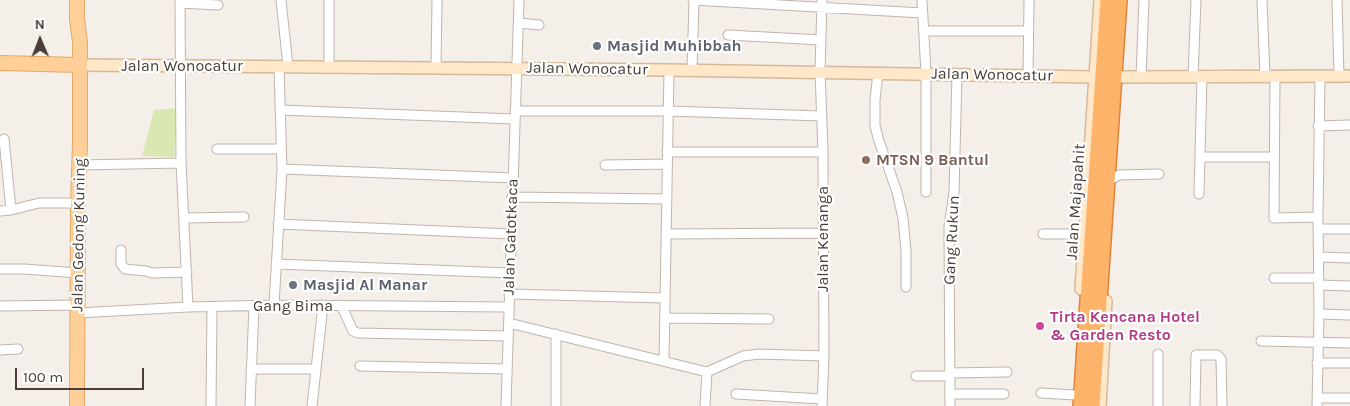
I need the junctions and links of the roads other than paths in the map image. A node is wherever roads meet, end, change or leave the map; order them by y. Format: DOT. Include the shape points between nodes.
graph roads {
  1 [pos="77,0"];
  2 [pos="82,0"];
  3 [pos="281,0"];
  4 [pos="329,0"];
  5 [pos="437,0"];
  6 [pos="520,0"];
  7 [pos="694,0"];
  8 [pos="922,0"];
  9 [pos="1029,0"];
  10 [pos="1100,0"];
  11 [pos="1108,0"];
  12 [pos="1119,0"];
  13 [pos="1126,0"];
  14 [pos="1144,0"];
  15 [pos="1196,0"];
  16 [pos="1262,0"];
  17 [pos="1337,0"];
  18 [pos="180,1"];
  19 [pos="822,4"];
  20 [pos="218,5"];
  21 [pos="922,13"];
  22 [pos="518,23"];
  23 [pos="539,25"];
  24 [pos="924,31"];
  25 [pos="1028,31"];
  26 [pos="728,35"];
  27 [pos="821,40"];
  28 [pos="80,42"];
  29 [pos="0,63"];
  30 [pos="80,65"];
  31 [pos="181,66"];
  32 [pos="284,66"];
  33 [pos="329,66"];
  34 [pos="436,68"];
  35 [pos="517,68"];
  36 [pos="669,70"];
  37 [pos="692,70"];
  38 [pos="820,72"];
  39 [pos="878,74"];
  40 [pos="926,74"];
  41 [pos="957,75"];
  42 [pos="1028,76"];
  43 [pos="1270,76"];
  44 [pos="1320,76"];
  45 [pos="1344,76"];
  46 [pos="1094,77"];
  47 [pos="1120,77"];
  48 [pos="1141,77"];
  49 [pos="1197,77"];
  50 [pos="280,110"];
  51 [pos="668,111"];
  52 [pos="515,115"];
  53 [pos="822,116"];
  54 [pos="1350,125"];
  55 [pos="1318,126"];
  56 [pos="4,139"];
  57 [pos="217,149"];
  58 [pos="282,149"];
  59 [pos="668,152"];
  60 [pos="823,152"];
  61 [pos="1200,157"];
  62 [pos="1274,157"];
  63 [pos="181,163"];
  64 [pos="667,164"];
  65 [pos="80,165"];
  66 [pos="605,165"];
  67 [pos="282,169"];
  68 [pos="1159,174"];
  69 [pos="513,178"];
  70 [pos="1114,178"];
  71 [pos="926,192"];
  72 [pos="1199,194"];
  73 [pos="512,197"];
  74 [pos="667,199"];
  75 [pos="78,204"];
  76 [pos="0,210"];
  77 [pos="11,210"];
  78 [pos="244,217"];
  79 [pos="1318,217"];
  80 [pos="184,218"];
  81 [pos="1098,218"];
  82 [pos="278,224"];
  83 [pos="1318,229"];
  84 [pos="1350,229"];
  85 [pos="823,233"];
  86 [pos="511,234"];
  87 [pos="666,234"];
  88 [pos="1043,234"];
  89 [pos="1093,240"];
  90 [pos="120,250"];
  91 [pos="1320,258"];
  92 [pos="1350,258"];
  93 [pos="276,264"];
  94 [pos="0,268"];
  95 [pos="187,272"];
  96 [pos="78,273"];
  97 [pos="510,273"];
  98 [pos="1274,278"];
  99 [pos="1319,281"];
  100 [pos="1350,286"];
  101 [pos="906,287"];
  102 [pos="509,294"];
  103 [pos="665,298"];
  104 [pos="274,305"];
  105 [pos="323,305"];
  106 [pos="341,305"];
  107 [pos="0,306"];
  108 [pos="212,306"];
  109 [pos="254,306"];
  110 [pos="188,307"];
  111 [pos="509,307"];
  112 [pos="78,309"];
  113 [pos="1319,314"];
  114 [pos="1350,315"];
  115 [pos="665,318"];
  116 [pos="769,319"];
  117 [pos="509,323"];
  118 [pos="556,334"];
  119 [pos="508,336"];
  120 [pos="1261,341"];
  121 [pos="1318,343"];
  122 [pos="1350,343"];
  123 [pos="18,349"];
  124 [pos="0,350"];
  125 [pos="1158,354"];
  126 [pos="824,356"];
  127 [pos="664,360"];
  128 [pos="1317,363"];
  129 [pos="1350,364"];
  130 [pos="360,366"];
  131 [pos="316,369"];
  132 [pos="507,369"];
  133 [pos="251,370"];
  134 [pos="707,372"];
  135 [pos="1007,372"];
  136 [pos="949,374"];
  137 [pos="916,376"];
  138 [pos="736,394"];
  139 [pos="950,394"];
  140 [pos="1004,394"];
  141 [pos="1041,394"];
  142 [pos="1350,398"];
  143 [pos="773,402"];
  144 [pos="1077,402"];
  145 [pos="1317,402"];
  146 [pos="822,403"];
  147 [pos="77,406"];
  148 [pos="210,406"];
  149 [pos="250,406"];
  150 [pos="312,406"];
  151 [pos="506,406"];
  152 [pos="556,406"];
  153 [pos="705,406"];
  154 [pos="950,406"];
  155 [pos="1092,406"];
  156 [pos="1100,406"];
  157 [pos="1158,406"];
  158 [pos="1195,406"];
  159 [pos="1222,406"];
  1 -- 28 [label="main road"];
  2 -- 28 [label="main road"];
  3 -- 32 [label="street"];
  4 -- 33 [label="street"];
  5 -- 34 [label="street"];
  6 -- 22 [label="street, Jalan Gatotkaca"];
  7 -- 19 [label="street"];
  7 -- 37 [label="street"];
  8 -- 21 [label="street"];
  9 -- 25 [label="street"];
  10 -- 46 [label="street"];
  11 -- 81 [label="highway, Jalan Majapahit"];
  12 -- 81 [label="highway, Jalan Majapahit"];
  13 -- 47 [label="street"];
  14 -- 48 [label="street"];
  15 -- 49 [label="street"];
  16 -- 43 [label="street"];
  17 -- 45 [label="street"];
  18 -- 20 [label="street"];
  18 -- 31 [label="street"];
  19 -- 21 [label="street"];
  19 -- 27 [label="street, Jalan Kenanga"];
  21 -- 24 [label="street"];
  22 -- 23 [label="street"];
  22 -- 35 [label="street, Jalan Gatotkaca"];
  24 -- 25 [label="street"];
  24 -- 40 [label="street"];
  25 -- 42 [label="street"];
  26 -- 27 [label="street"];
  27 -- 38 [label="street, Jalan Kenanga"];
  28 -- 30 [label="main road, Jalan Gedong Kuning"];
  29 -- 30 [label="main road"];
  30 -- 31 [label="street, Jalan Wonocatur"];
  30 -- 65 [label="main road, Jalan Gedong Kuning"];
  31 -- 32 [label="street, Jalan Wonocatur"];
  31 -- 63 [label="street"];
  32 -- 33 [label="street, Jalan Wonocatur"];
  32 -- 50 [label="street"];
  33 -- 34 [label="street, Jalan Wonocatur"];
  34 -- 35 [label="street, Jalan Wonocatur"];
  35 -- 36 [label="street, Jalan Wonocatur"];
  35 -- 52 [label="street, Jalan Gatotkaca"];
  36 -- 37 [label="street, Jalan Wonocatur"];
  36 -- 51 [label="street"];
  37 -- 38 [label="street, Jalan Wonocatur"];
  38 -- 39 [label="street, Jalan Wonocatur"];
  38 -- 53 [label="street, Jalan Kenanga"];
  39 -- 40 [label="street, Jalan Wonocatur"];
  39 -- 101 [label="street" via="875,126 903,218"];
  40 -- 41 [label="street, Jalan Wonocatur"];
  40 -- 71 [label="street"];
  41 -- 42 [label="street, Jalan Wonocatur"];
  41 -- 136 [label="street, Gang Rukun" via="950,227"];
  42 -- 46 [label="street, Jalan Wonocatur"];
  43 -- 44 [label="street"];
  43 -- 49 [label="street"];
  43 -- 62 [label="street"];
  44 -- 45 [label="street"];
  44 -- 55 [label="street"];
  46 -- 89 [label="street"];
  47 -- 48 [label="street"];
  47 -- 70 [label="street"];
  48 -- 49 [label="street"];
  49 -- 61 [label="street"];
  50 -- 52 [label="street"];
  50 -- 58 [label="street"];
  51 -- 52 [label="street"];
  51 -- 53 [label="street"];
  51 -- 59 [label="street"];
  52 -- 69 [label="street, Jalan Gatotkaca"];
  53 -- 60 [label="street, Jalan Kenanga"];
  54 -- 55 [label="street"];
  55 -- 79 [label="street"];
  56 -- 77 [label="street"];
  57 -- 58 [label="street"];
  58 -- 67 [label="street"];
  59 -- 60 [label="street"];
  59 -- 64 [label="street"];
  60 -- 85 [label="street, Jalan Kenanga"];
  61 -- 62 [label="street"];
  61 -- 72 [label="street"];
  62 -- 79 [label="street" via="1274,218"];
  63 -- 65 [label="street"];
  63 -- 80 [label="street"];
  64 -- 66 [label="street"];
  64 -- 74 [label="street"];
  65 -- 75 [label="main road, Jalan Gedong Kuning"];
  67 -- 69 [label="street"];
  67 -- 82 [label="street"];
  68 -- 70 [label="street" via="1119,175"];
  69 -- 73 [label="street, Jalan Gatotkaca"];
  70 -- 156 [label="street"];
  73 -- 74 [label="street"];
  73 -- 86 [label="street, Jalan Gatotkaca"];
  74 -- 87 [label="street"];
  75 -- 77 [label="street" via="39,203"];
  75 -- 96 [label="main road, Jalan Gedong Kuning"];
  76 -- 77 [label="street"];
  78 -- 80 [label="street"];
  79 -- 83 [label="street"];
  80 -- 95 [label="street"];
  81 -- 89 [label="highway, Jalan Majapahit"];
  82 -- 86 [label="street"];
  82 -- 93 [label="street"];
  83 -- 84 [label="street"];
  83 -- 91 [label="street"];
  85 -- 87 [label="street"];
  85 -- 126 [label="street, Jalan Kenanga"];
  86 -- 97 [label="street, Jalan Gatotkaca"];
  87 -- 103 [label="street"];
  88 -- 89 [label="street"];
  89 -- 144 [label="highway, Jalan Majapahit"];
  89 -- 155 [label="highway, Jalan Majapahit"];
  90 -- 95 [label="street" via="121,264 125,268 152,274"];
  91 -- 92 [label="street"];
  91 -- 99 [label="street"];
  93 -- 97 [label="street"];
  93 -- 104 [label="street"];
  94 -- 96 [label="street"];
  95 -- 110 [label="street"];
  96 -- 112 [label="main road, Jalan Gedong Kuning"];
  97 -- 102 [label="street, Jalan Gatotkaca"];
  98 -- 99 [label="street"];
  99 -- 100 [label="street"];
  99 -- 113 [label="street"];
  102 -- 103 [label="street"];
  102 -- 111 [label="street, Jalan Gatotkaca"];
  103 -- 115 [label="street"];
  104 -- 105 [label="street, Gang Bima"];
  104 -- 109 [label="street, Gang Bima"];
  105 -- 106 [label="street, Gang Bima"];
  105 -- 131 [label="street"];
  106 -- 111 [label="street, Gang Bima"];
  106 -- 119 [label="street" via="353,331 358,333"];
  107 -- 112 [label="street, Gang Bima"];
  108 -- 109 [label="street, Gang Bima"];
  108 -- 110 [label="street, Gang Bima"];
  108 -- 148 [label="street"];
  109 -- 133 [label="street"];
  110 -- 112 [label="street, Gang Bima"];
  111 -- 117 [label="street, Jalan Gatotkaca"];
  112 -- 147 [label="main road, Jalan Gedong Kuning"];
  113 -- 114 [label="street"];
  113 -- 121 [label="street"];
  115 -- 116 [label="street"];
  115 -- 127 [label="street"];
  117 -- 118 [label="street"];
  117 -- 119 [label="street, Jalan Gatotkaca"];
  118 -- 127 [label="street"];
  118 -- 152 [label="street"];
  119 -- 132 [label="street, Jalan Gatotkaca"];
  120 -- 121 [label="street"];
  121 -- 122 [label="street"];
  121 -- 128 [label="street"];
  123 -- 124 [label="street"];
  125 -- 157 [label="street"];
  126 -- 134 [label="street" via="743,356"];
  126 -- 146 [label="street, Jalan Kenanga"];
  127 -- 134 [label="street"];
  128 -- 129 [label="street"];
  128 -- 145 [label="street"];
  130 -- 132 [label="street"];
  131 -- 133 [label="street"];
  131 -- 150 [label="street"];
  132 -- 151 [label="street, Jalan Gatotkaca"];
  133 -- 149 [label="street"];
  134 -- 153 [label="street"];
  135 -- 136 [label="street"];
  136 -- 137 [label="street"];
  136 -- 139 [label="street, Gang Rukun"];
  138 -- 143 [label="street"];
  139 -- 140 [label="street"];
  139 -- 154 [label="street, Gang Rukun"];
  141 -- 144 [label="street"];
  142 -- 145 [label="street"];
  143 -- 146 [label="street"];
  158 -- 159 [label="street" via="1196,355 1217,355 1221,359"];
}
